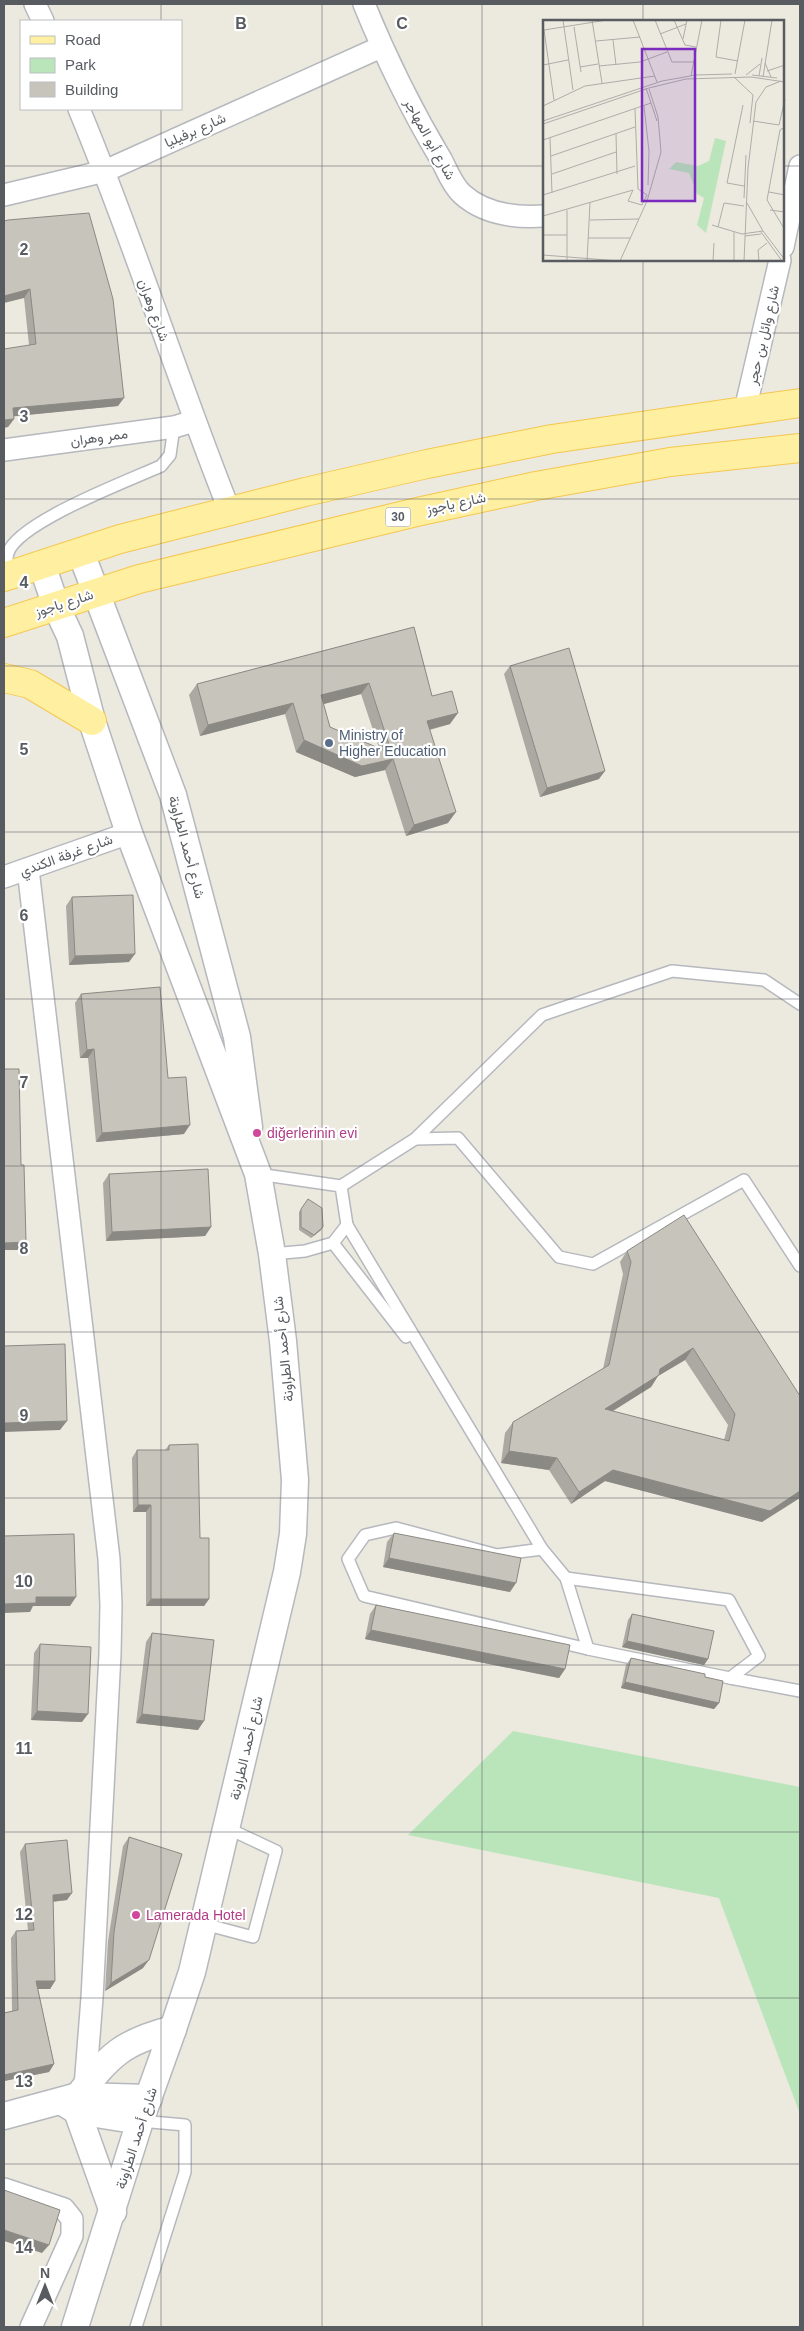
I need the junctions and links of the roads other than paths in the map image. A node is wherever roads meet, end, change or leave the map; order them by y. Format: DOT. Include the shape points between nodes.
graph roads {
  1 [pos="35,4"];
  2 [pos="364,4"];
  3 [pos="43,20"];
  4 [pos="381,47"];
  5 [pos="79,110"];
  6 [pos="800,166"];
  7 [pos="105,171"];
  8 [pos="4,195"];
  9 [pos="788,202"];
  10 [pos="543,216"];
  11 [pos="784,238"];
  12 [pos="780,261"];
  13 [pos="800,403"];
  14 [pos="745,410"];
  15 [pos="184,424"];
  16 [pos="800,448"];
  17 [pos="4,450"];
  18 [pos="230,512"];
  19 [pos="81,553"];
  20 [pos="42,565"];
  21 [pos="5,577"];
  22 [pos="96,593"];
  23 [pos="56,606"];
  24 [pos="4,623"];
  25 [pos="4,678"];
  26 [pos="92,721"];
  27 [pos="129,833"];
  28 [pos="28,869"];
  29 [pos="4,878"];
  30 [pos="800,1004"];
  31 [pos="415,1140"];
  32 [pos="255,1163"];
  33 [pos="341,1186"];
  34 [pos="347,1224"];
  35 [pos="333,1243"];
  36 [pos="272,1254"];
  37 [pos="800,1266"];
  38 [pos="436,1375"];
  39 [pos="542,1549"];
  40 [pos="566,1578"];
  41 [pos="588,1649"];
  42 [pos="730,1678"];
  43 [pos="800,1691"];
  44 [pos="228,1828"];
  45 [pos="204,1924"];
  46 [pos="173,2029"];
  47 [pos="75,2099"];
  48 [pos="144,2109"];
  49 [pos="4,2116"];
  50 [pos="4,2189"];
  51 [pos="113,2212"];
  52 [pos="31,2327"];
  53 [pos="75,2327"];
  54 [pos="136,2327"];
  1 -- 3 [label="street"];
  2 -- 4 [label="street, شارع أبو المهاجر"];
  4 -- 7 [label="street, شارع برفيليا"];
  4 -- 10 [label="street, شارع أبو المهاجر" via="428,138 461,193 488,210 525,217"];
  5 -- 7 [label="street, شارع وهران"];
  6 -- 9 [label="street"];
  7 -- 8 [label="street, شارع برفيليا"];
  7 -- 15 [label="street, شارع وهران"];
  9 -- 11 [label="street"];
  12 -- 14 [label="street, شارع وائل بن حجر"];
  13 -- 14 [label="main road"];
  14 -- 18 [label="main road" via="533,443 428,464"];
  15 -- 17 [label="street, ممر وهران"];
  15 -- 18 [label="street, شارع وهران"];
  15 -- 21 [label="lane" via="170,455 161,466 33,525 9,551"];
  16 -- 22 [label="main road, شارع ياجوز / 30" via="670,462 536,486 139,579"];
  18 -- 19 [label="main road" via="120,539"];
  19 -- 20 [label="main road"];
  19 -- 22 [label="street, شارع أحمد الطراونة"];
  20 -- 21 [label="main road"];
  20 -- 23 [label="street, شارع أحمد الطراونة"];
  22 -- 23 [label="main road, شارع ياجوز / 30"];
  22 -- 32 [label="street, شارع أحمد الطراونة" via="173,795 237,1037"];
  23 -- 24 [label="main road, شارع ياجوز / 30"];
  23 -- 26 [label="street, شارع أحمد الطراونة" via="70,636"];
  25 -- 26 [label="main road" via="30,684"];
  26 -- 27 [label="street, شارع أحمد الطراونة"];
  27 -- 28 [label="street, شارع غرفة الكندي"];
  27 -- 32 [label="street, شارع أحمد الطراونة"];
  28 -- 29 [label="street, شارع غرفة الكندي"];
  28 -- 47 [label="street" via="110,1568 110,1654 92,1998"];
  30 -- 31 [label="lane" via="764,980 672,971 542,1015"];
  31 -- 33 [label="lane"];
  31 -- 37 [label="lane" via="458,1138 559,1257 593,1264 744,1180"];
  32 -- 33 [label="lane"];
  32 -- 36 [label="street, شارع أحمد الطراونة"];
  33 -- 34 [label="lane"];
  34 -- 35 [label="lane"];
  34 -- 38 [label="lane"];
  35 -- 36 [label="lane" via="305,1251"];
  35 -- 38 [label="lane"];
  36 -- 44 [label="street, شارع أحمد الطراونة" via="295,1480 293,1534"];
  38 -- 39 [label="lane"];
  39 -- 40 [label="lane"];
  39 -- 41 [label="lane" via="497,1555 396,1528 366,1535 348,1559 364,1596"];
  40 -- 41 [label="lane"];
  40 -- 42 [label="lane" via="729,1600 759,1656"];
  41 -- 42 [label="lane"];
  42 -- 43 [label="lane"];
  44 -- 45 [label="street, شارع أحمد الطراونة"];
  44 -- 45 [label="lane" via="276,1851 252,1937"];
  45 -- 46 [label="street, شارع أحمد الطراونة"];
  46 -- 47 [label="street" via="144,2036 130,2044 101,2067"];
  46 -- 48 [label="street, شارع أحمد الطراونة"];
  47 -- 48 [label="street"];
  47 -- 49 [label="street"];
  47 -- 51 [label="street"];
  48 -- 51 [label="street, شارع أحمد الطراونة"];
  48 -- 54 [label="lane" via="185,2125 185,2172"];
  50 -- 52 [label="street" via="64,2209 72,2219 72,2236"];
  51 -- 53 [label="street, شارع أحمد الطراونة"];
}
